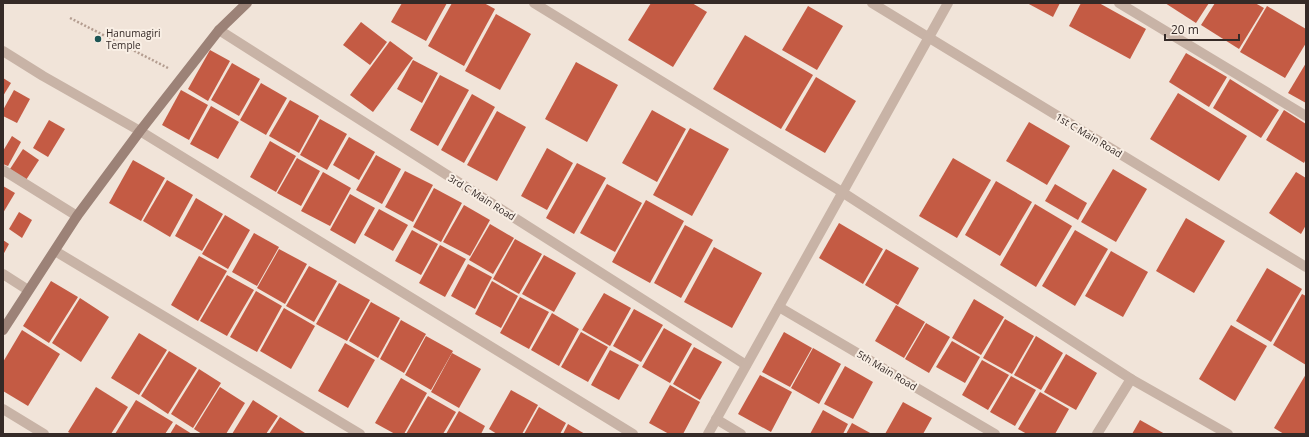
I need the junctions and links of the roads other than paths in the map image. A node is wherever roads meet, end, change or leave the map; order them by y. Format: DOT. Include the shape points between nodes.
graph roads {
  1 [pos="247,3"];
  2 [pos="534,3"];
  3 [pos="872,3"];
  4 [pos="948,3"];
  5 [pos="1119,3"];
  6 [pos="219,30"];
  7 [pos="928,38"];
  8 [pos="3,51"];
  9 [pos="1306,116"];
  10 [pos="140,131"];
  11 [pos="3,170"];
  12 [pos="842,192"];
  13 [pos="76,216"];
  14 [pos="55,251"];
  15 [pos="1306,267"];
  16 [pos="3,274"];
  17 [pos="28,290"];
  18 [pos="779,307"];
  19 [pos="3,330"];
  20 [pos="746,365"];
  21 [pos="1131,379"];
  22 [pos="3,409"];
  23 [pos="716,419"];
  24 [pos="44,434"];
  25 [pos="360,434"];
  26 [pos="633,434"];
  27 [pos="708,434"];
  28 [pos="741,434"];
  29 [pos="995,434"];
  30 [pos="1098,434"];
  31 [pos="1228,434"];
  1 -- 6 [label="street"];
  2 -- 12 [label="street"];
  3 -- 7 [label="street, 1st C Main Road"];
  4 -- 7 [label="street"];
  5 -- 9 [label="street"];
  6 -- 10 [label="street"];
  6 -- 20 [label="street, 3rd C Main Road"];
  7 -- 12 [label="street"];
  7 -- 15 [label="street, 1st C Main Road"];
  8 -- 10 [label="street"];
  10 -- 13 [label="street"];
  10 -- 26 [label="street"];
  11 -- 13 [label="street"];
  12 -- 18 [label="street"];
  12 -- 21 [label="street"];
  13 -- 14 [label="street"];
  14 -- 17 [label="street"];
  14 -- 25 [label="street"];
  16 -- 17 [label="street"];
  17 -- 19 [label="street"];
  18 -- 20 [label="street"];
  18 -- 29 [label="street, 5th Main Road"];
  20 -- 23 [label="street"];
  21 -- 30 [label="street"];
  21 -- 31 [label="street"];
  22 -- 24 [label="street"];
  23 -- 27 [label="street"];
  23 -- 28 [label="street"];
}
